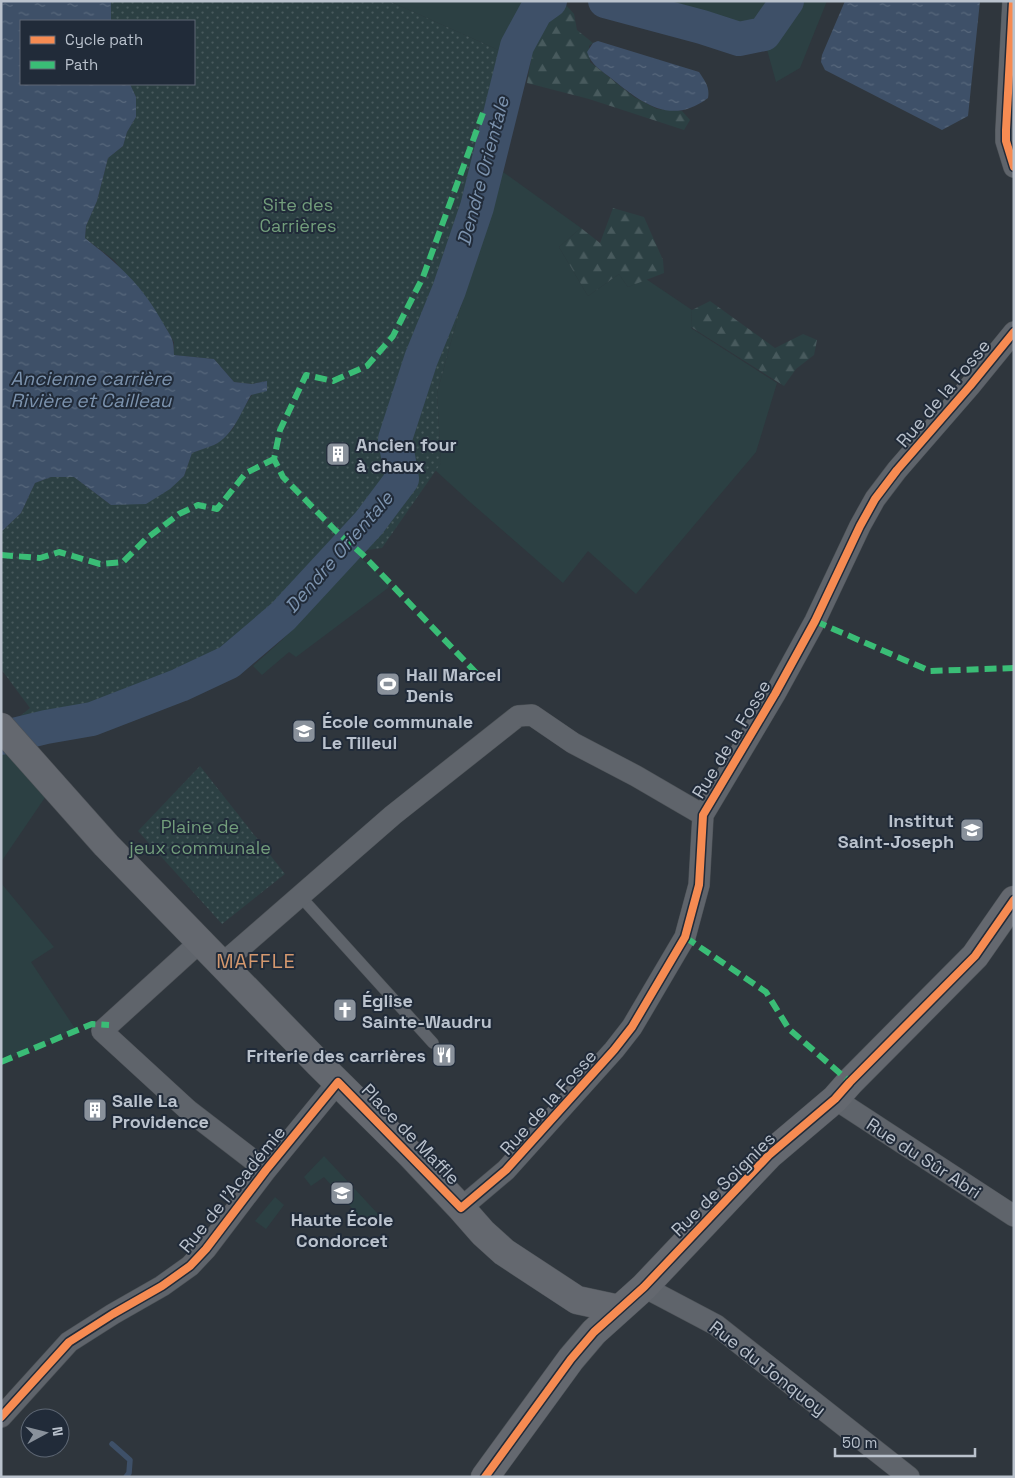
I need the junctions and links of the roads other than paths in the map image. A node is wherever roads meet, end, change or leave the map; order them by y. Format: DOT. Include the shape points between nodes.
graph roads {
  1 [pos="1014,1"];
  2 [pos="1014,167"];
  3 [pos="1014,332"];
  4 [pos="1,727"];
  5 [pos="703,815"];
  6 [pos="300,896"];
  7 [pos="1014,900"];
  8 [pos="201,941"];
  9 [pos="222,964"];
  10 [pos="434,1043"];
  11 [pos="338,1082"];
  12 [pos="835,1099"];
  13 [pos="266,1170"];
  14 [pos="461,1208"];
  15 [pos="1014,1216"];
  16 [pos="644,1287"];
  17 [pos="577,1300"];
  18 [pos="619,1309"];
  19 [pos="594,1332"];
  20 [pos="1,1417"];
  21 [pos="485,1477"];
  22 [pos="909,1477"];
  1 -- 2 [label="street" via="1006,141"];
  3 -- 5 [label="street, Rue de la Fosse" via="875,499 775,694"];
  4 -- 8 [label="street, Place de Maffle" via="116,855"];
  5 -- 6 [label="street" via="573,743 532,715 518,716 393,815"];
  5 -- 14 [label="street, Rue de la Fosse" via="699,885 685,937 632,1027 506,1170"];
  6 -- 9 [label="street"];
  6 -- 10 [label="lane"];
  7 -- 12 [label="street, Rue de Soignies" via="975,956"];
  8 -- 9 [label="street, Place de Maffle"];
  8 -- 13 [label="street" via="102,1031 188,1110"];
  9 -- 11 [label="street, Place de Maffle"];
  11 -- 13 [label="street, Rue de l'Académie"];
  11 -- 14 [label="street, Place de Maffle"];
  12 -- 15 [label="street, Rue du Sûr Abri"];
  12 -- 16 [label="street, Rue de Soignies" via="769,1155"];
  13 -- 20 [label="street, Rue de l'Académie" via="190,1266 69,1342"];
  14 -- 17 [label="street, Place de Maffle" via="504,1252"];
  16 -- 18 [label="street, Rue de Soignies"];
  16 -- 22 [label="street, Rue du Jonquoy" via="716,1325"];
  17 -- 18 [label="street"];
  17 -- 19 [label="street"];
  18 -- 19 [label="street, Rue de Soignies"];
  19 -- 21 [label="street, Rue de Soignies"];
}
